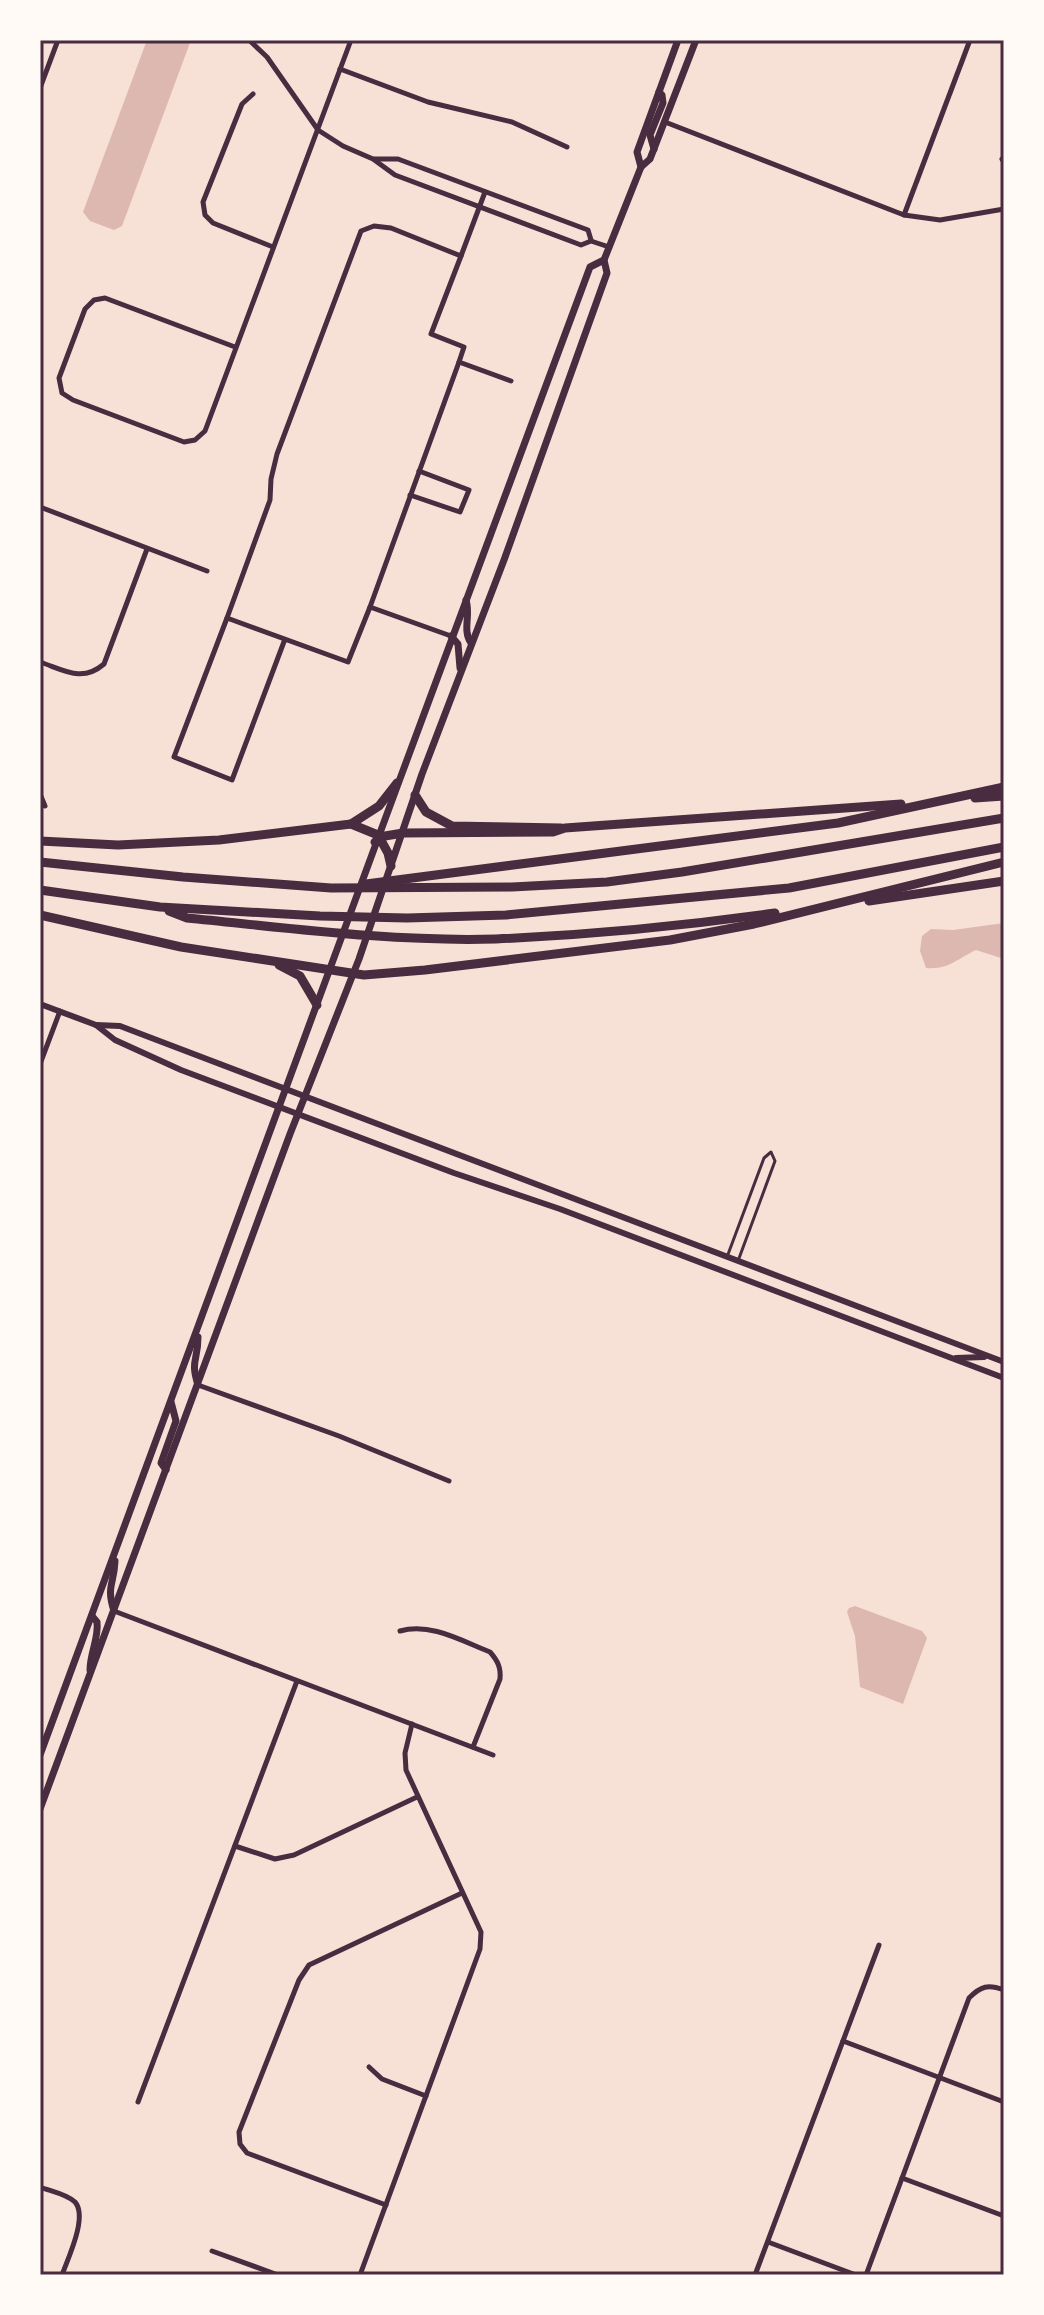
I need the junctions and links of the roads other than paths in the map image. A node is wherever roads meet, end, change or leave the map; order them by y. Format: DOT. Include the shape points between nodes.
graph roads {
  1 [pos="58,40"];
  2 [pos="249,40"];
  3 [pos="351,40"];
  4 [pos="678,40"];
  5 [pos="696,40"];
  6 [pos="970,40"];
  7 [pos="340,69"];
  8 [pos="40,88"];
  9 [pos="659,92"];
  10 [pos="253,94"];
  11 [pos="665,122"];
  12 [pos="318,130"];
  13 [pos="567,147"];
  14 [pos="654,149"];
  15 [pos="373,159"];
  16 [pos="641,167"];
  17 [pos="485,192"];
  18 [pos="480,207"];
  19 [pos="1004,209"];
  20 [pos="904,215"];
  21 [pos="591,241"];
  22 [pos="273,247"];
  23 [pos="609,247"];
  24 [pos="461,256"];
  25 [pos="604,260"];
  26 [pos="235,347"];
  27 [pos="459,362"];
  28 [pos="511,381"];
  29 [pos="419,471"];
  30 [pos="410,495"];
  31 [pos="40,507"];
  32 [pos="147,549"];
  33 [pos="207,571"];
  34 [pos="466,600"];
  35 [pos="370,607"];
  36 [pos="227,618"];
  37 [pos="451,636"];
  38 [pos="285,639"];
  39 [pos="471,643"];
  40 [pos="40,662"];
  41 [pos="460,674"];
  42 [pos="397,783"];
  43 [pos="1004,787"];
  44 [pos="40,794"];
  45 [pos="415,795"];
  46 [pos="1004,796"];
  47 [pos="45,806"];
  48 [pos="1004,818"];
  49 [pos="351,824"];
  50 [pos="565,828"];
  51 [pos="403,833"];
  52 [pos="378,838"];
  53 [pos="40,841"];
  54 [pos="1004,847"];
  55 [pos="40,862"];
  56 [pos="1004,862"];
  57 [pos="391,866"];
  58 [pos="1004,881"];
  59 [pos="331,888"];
  60 [pos="40,890"];
  61 [pos="160,907"];
  62 [pos="40,915"];
  63 [pos="273,962"];
  64 [pos="330,969"];
  65 [pos="354,974"];
  66 [pos="40,1004"];
  67 [pos="317,1005"];
  68 [pos="60,1011"];
  69 [pos="96,1025"];
  70 [pos="40,1064"];
  71 [pos="288,1089"];
  72 [pos="305,1096"];
  73 [pos="281,1107"];
  74 [pos="298,1114"];
  75 [pos="727,1257"];
  76 [pos="738,1261"];
  77 [pos="727,1273"];
  78 [pos="198,1331"];
  79 [pos="992,1357"];
  80 [pos="953,1359"];
  81 [pos="1004,1362"];
  82 [pos="1004,1378"];
  83 [pos="198,1385"];
  84 [pos="171,1402"];
  85 [pos="166,1470"];
  86 [pos="449,1481"];
  87 [pos="115,1555"];
  88 [pos="114,1611"];
  89 [pos="92,1616"];
  90 [pos="400,1631"];
  91 [pos="89,1676"];
  92 [pos="297,1681"];
  93 [pos="412,1724"];
  94 [pos="473,1747"];
  95 [pos="40,1755"];
  96 [pos="493,1755"];
  97 [pos="417,1797"];
  98 [pos="40,1809"];
  99 [pos="235,1846"];
  100 [pos="462,1893"];
  101 [pos="879,1945"];
  102 [pos="1004,1990"];
  103 [pos="843,2041"];
  104 [pos="369,2067"];
  105 [pos="939,2078"];
  106 [pos="426,2096"];
  107 [pos="138,2102"];
  108 [pos="1004,2102"];
  109 [pos="902,2178"];
  110 [pos="40,2187"];
  111 [pos="386,2205"];
  112 [pos="1004,2216"];
  113 [pos="768,2242"];
  114 [pos="212,2251"];
  115 [pos="62,2275"];
  116 [pos="278,2275"];
  117 [pos="360,2275"];
  118 [pos="755,2275"];
  119 [pos="856,2275"];
  120 [pos="866,2275"];
  1 -- 8 [label="street"];
  2 -- 12 [label="street"];
  3 -- 7 [label="street"];
  4 -- 9 [label="main road"];
  5 -- 11 [label="main road"];
  6 -- 20 [label="street"];
  7 -- 12 [label="street"];
  7 -- 13 [label="street" via="428,102 512,122"];
  9 -- 14 [label="main road" via="663,103 650,135"];
  9 -- 16 [label="main road" via="637,152"];
  10 -- 22 [label="street" via="242,104 203,202 213,223"];
  11 -- 14 [label="main road"];
  11 -- 20 [label="street"];
  12 -- 15 [label="street"];
  12 -- 22 [label="street"];
  14 -- 16 [label="main road"];
  15 -- 17 [label="street" via="398,159"];
  15 -- 18 [label="street" via="395,175"];
  16 -- 23 [label="main road"];
  17 -- 18 [label="street"];
  17 -- 21 [label="street" via="588,230"];
  18 -- 21 [label="street" via="581,245"];
  18 -- 24 [label="street"];
  19 -- 20 [label="street" via="940,220"];
  21 -- 23 [label="street"];
  22 -- 26 [label="street"];
  23 -- 25 [label="main road"];
  24 -- 27 [label="street" via="431,334 464,347"];
  24 -- 36 [label="street" via="391,228 361,231 277,454 270,500"];
  25 -- 34 [label="main road" via="590,267"];
  25 -- 39 [label="main road" via="607,273"];
  26 -- 26 [label="street" via="205,431 195,440 184,442 62,393 59,378 85,309 94,300 105,298"];
  27 -- 28 [label="street"];
  27 -- 29 [label="street"];
  29 -- 30 [label="street"];
  29 -- 30 [label="street" via="469,490 460,512"];
  30 -- 35 [label="street"];
  31 -- 32 [label="street"];
  32 -- 33 [label="street"];
  32 -- 40 [label="street" via="104,664 78,675"];
  34 -- 37 [label="main road"];
  34 -- 39 [label="main road" via="466,635"];
  35 -- 37 [label="street"];
  35 -- 38 [label="street" via="348,662"];
  36 -- 38 [label="street"];
  36 -- 38 [label="street" via="174,757 232,780"];
  37 -- 41 [label="main road" via="459,648"];
  37 -- 42 [label="main road"];
  39 -- 41 [label="main road"];
  41 -- 45 [label="main road"];
  42 -- 49 [label="highway" via="379,806"];
  42 -- 52 [label="main road"];
  43 -- 59 [label="highway" via="838,823"];
  44 -- 47 [label="street"];
  45 -- 50 [label="highway" via="426,812 452,826"];
  45 -- 51 [label="main road"];
  46 -- 50 [label="highway"];
  48 -- 59 [label="highway" via="607,882"];
  49 -- 52 [label="highway"];
  49 -- 53 [label="highway" via="219,840 118,845"];
  50 -- 51 [label="highway"];
  51 -- 52 [label="highway"];
  51 -- 57 [label="main road"];
  52 -- 57 [label="highway"];
  52 -- 64 [label="main road"];
  54 -- 61 [label="highway" via="789,888 566,910 407,918"];
  55 -- 59 [label="highway"];
  56 -- 65 [label="highway" via="670,940"];
  57 -- 65 [label="main road"];
  58 -- 61 [label="highway" via="721,920 494,939 312,930 187,918"];
  60 -- 61 [label="highway"];
  62 -- 63 [label="highway"];
  63 -- 64 [label="highway"];
  63 -- 67 [label="highway" via="300,976"];
  64 -- 65 [label="highway"];
  64 -- 67 [label="main road"];
  65 -- 72 [label="main road"];
  66 -- 68 [label="street"];
  67 -- 71 [label="main road"];
  68 -- 69 [label="street"];
  68 -- 70 [label="street"];
  69 -- 71 [label="street" via="120,1026"];
  69 -- 73 [label="street" via="148,1055"];
  71 -- 72 [label="street"];
  71 -- 73 [label="main road"];
  72 -- 74 [label="main road"];
  72 -- 75 [label="street"];
  73 -- 74 [label="street"];
  73 -- 78 [label="main road"];
  74 -- 77 [label="street"];
  74 -- 83 [label="main road"];
  75 -- 76 [label="street"];
  75 -- 76 [label="lane" via="764,1158 771,1152 775,1161"];
  75 -- 77 [label="street"];
  76 -- 77 [label="street"];
  76 -- 79 [label="street"];
  77 -- 80 [label="street"];
  78 -- 83 [label="main road" via="192,1366"];
  78 -- 84 [label="main road"];
  79 -- 80 [label="street"];
  79 -- 81 [label="street"];
  80 -- 82 [label="street"];
  83 -- 85 [label="main road"];
  83 -- 86 [label="street"];
  84 -- 85 [label="main road" via="176,1421 161,1463"];
  84 -- 87 [label="main road"];
  85 -- 88 [label="main road"];
  87 -- 88 [label="main road" via="108,1591"];
  87 -- 89 [label="main road"];
  88 -- 91 [label="main road"];
  88 -- 92 [label="street"];
  89 -- 91 [label="main road" via="98,1631"];
  89 -- 95 [label="main road"];
  90 -- 94 [label="street" via="427,1628 497,1659 500,1679"];
  91 -- 98 [label="main road"];
  92 -- 93 [label="street"];
  92 -- 99 [label="street"];
  93 -- 94 [label="street"];
  93 -- 97 [label="street" via="406,1770"];
  94 -- 96 [label="street"];
  97 -- 99 [label="street" via="294,1855 275,1859"];
  97 -- 100 [label="street"];
  99 -- 107 [label="street"];
  100 -- 106 [label="street" via="481,1932 480,1949"];
  100 -- 111 [label="street" via="309,1965 239,2132 247,2153"];
  101 -- 103 [label="street"];
  102 -- 105 [label="street" via="991,1985 969,1998"];
  103 -- 105 [label="street"];
  103 -- 113 [label="street"];
  104 -- 106 [label="street" via="382,2079"];
  105 -- 108 [label="street"];
  105 -- 109 [label="street"];
  106 -- 111 [label="street"];
  109 -- 112 [label="street"];
  109 -- 120 [label="street"];
  110 -- 115 [label="street" via="76,2203 80,2213"];
  111 -- 117 [label="street"];
  113 -- 118 [label="street"];
  113 -- 119 [label="street"];
  114 -- 116 [label="street"];
}
